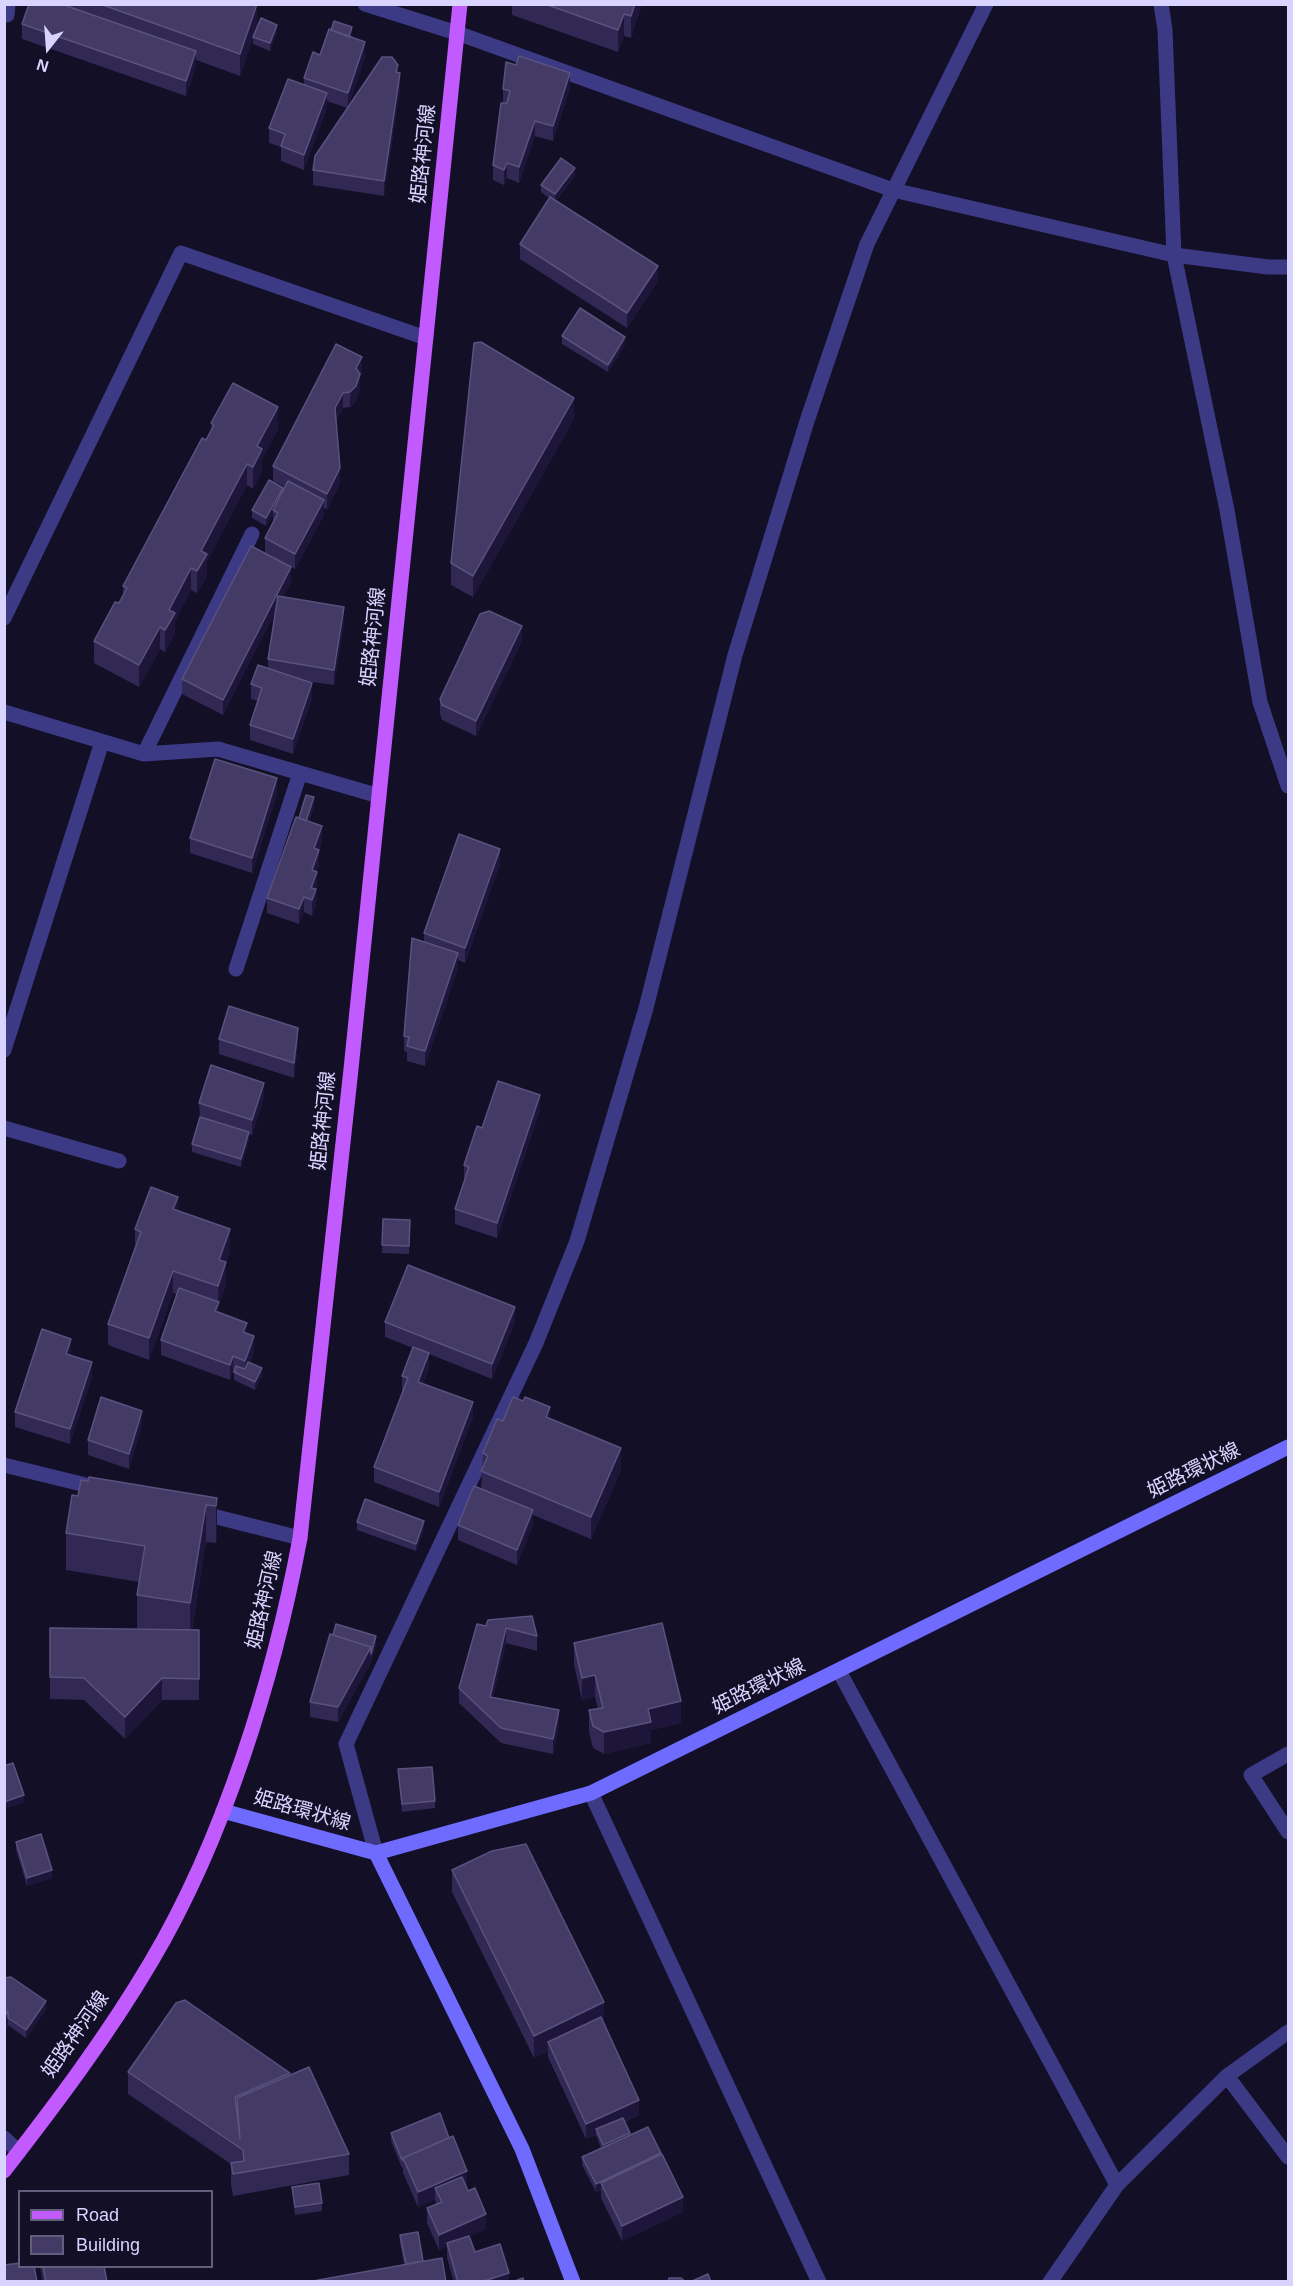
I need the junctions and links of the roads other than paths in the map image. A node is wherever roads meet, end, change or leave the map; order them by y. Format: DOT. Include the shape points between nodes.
graph roads {
  1 [pos="365,4"];
  2 [pos="460,4"];
  3 [pos="986,4"];
  4 [pos="1161,4"];
  5 [pos="457,33"];
  6 [pos="893,190"];
  7 [pos="1174,255"];
  8 [pos="1288,267"];
  9 [pos="426,338"];
  10 [pos="252,534"];
  11 [pos="4,618"];
  12 [pos="4,712"];
  13 [pos="102,742"];
  14 [pos="144,754"];
  15 [pos="300,773"];
  16 [pos="1288,786"];
  17 [pos="379,796"];
  18 [pos="236,969"];
  19 [pos="4,1050"];
  20 [pos="4,1128"];
  21 [pos="119,1161"];
  22 [pos="1288,1447"];
  23 [pos="4,1465"];
  24 [pos="108,1490"];
  25 [pos="178,1508"];
  26 [pos="300,1538"];
  27 [pos="838,1671"];
  28 [pos="1288,1754"];
  29 [pos="591,1793"];
  30 [pos="223,1810"];
  31 [pos="1288,1832"];
  32 [pos="376,1853"];
  33 [pos="1288,2032"];
  34 [pos="1227,2076"];
  35 [pos="4,2138"];
  36 [pos="19,2152"];
  37 [pos="1288,2157"];
  38 [pos="4,2171"];
  39 [pos="1117,2185"];
  40 [pos="1054,2280"];
  41 [pos="573,2282"];
  42 [pos="819,2282"];
  1 -- 5 [label="street"];
  2 -- 5 [label="main road, 姫路神河線"];
  3 -- 6 [label="street"];
  4 -- 7 [label="street"];
  5 -- 6 [label="street"];
  5 -- 9 [label="main road, 姫路神河線"];
  6 -- 7 [label="street"];
  6 -- 32 [label="street" via="867,243 735,655 646,1008 577,1241 536,1343 346,1744"];
  7 -- 8 [label="street"];
  7 -- 16 [label="street" via="1227,510 1260,702"];
  9 -- 11 [label="street" via="181,253"];
  9 -- 17 [label="main road, 姫路神河線"];
  10 -- 14 [label="street"];
  12 -- 13 [label="street"];
  13 -- 14 [label="street"];
  13 -- 19 [label="street"];
  14 -- 15 [label="street" via="218,749"];
  15 -- 17 [label="street"];
  15 -- 18 [label="street"];
  17 -- 26 [label="main road, 姫路神河線"];
  20 -- 21 [label="street"];
  22 -- 27 [label="main road, 姫路環状線"];
  23 -- 24 [label="street"];
  25 -- 26 [label="street"];
  26 -- 30 [label="main road, 姫路神河線" via="280,1637"];
  27 -- 29 [label="main road, 姫路環状線"];
  27 -- 39 [label="street"];
  28 -- 31 [label="street" via="1251,1775"];
  29 -- 32 [label="main road, 姫路環状線"];
  29 -- 42 [label="street"];
  30 -- 32 [label="main road, 姫路環状線"];
  30 -- 36 [label="main road, 姫路神河線" via="152,1962"];
  32 -- 41 [label="main road" via="522,2149"];
  33 -- 34 [label="street"];
  34 -- 37 [label="street"];
  34 -- 39 [label="street"];
  35 -- 36 [label="street"];
  36 -- 38 [label="main road, 姫路神河線"];
  39 -- 40 [label="street"];
}
